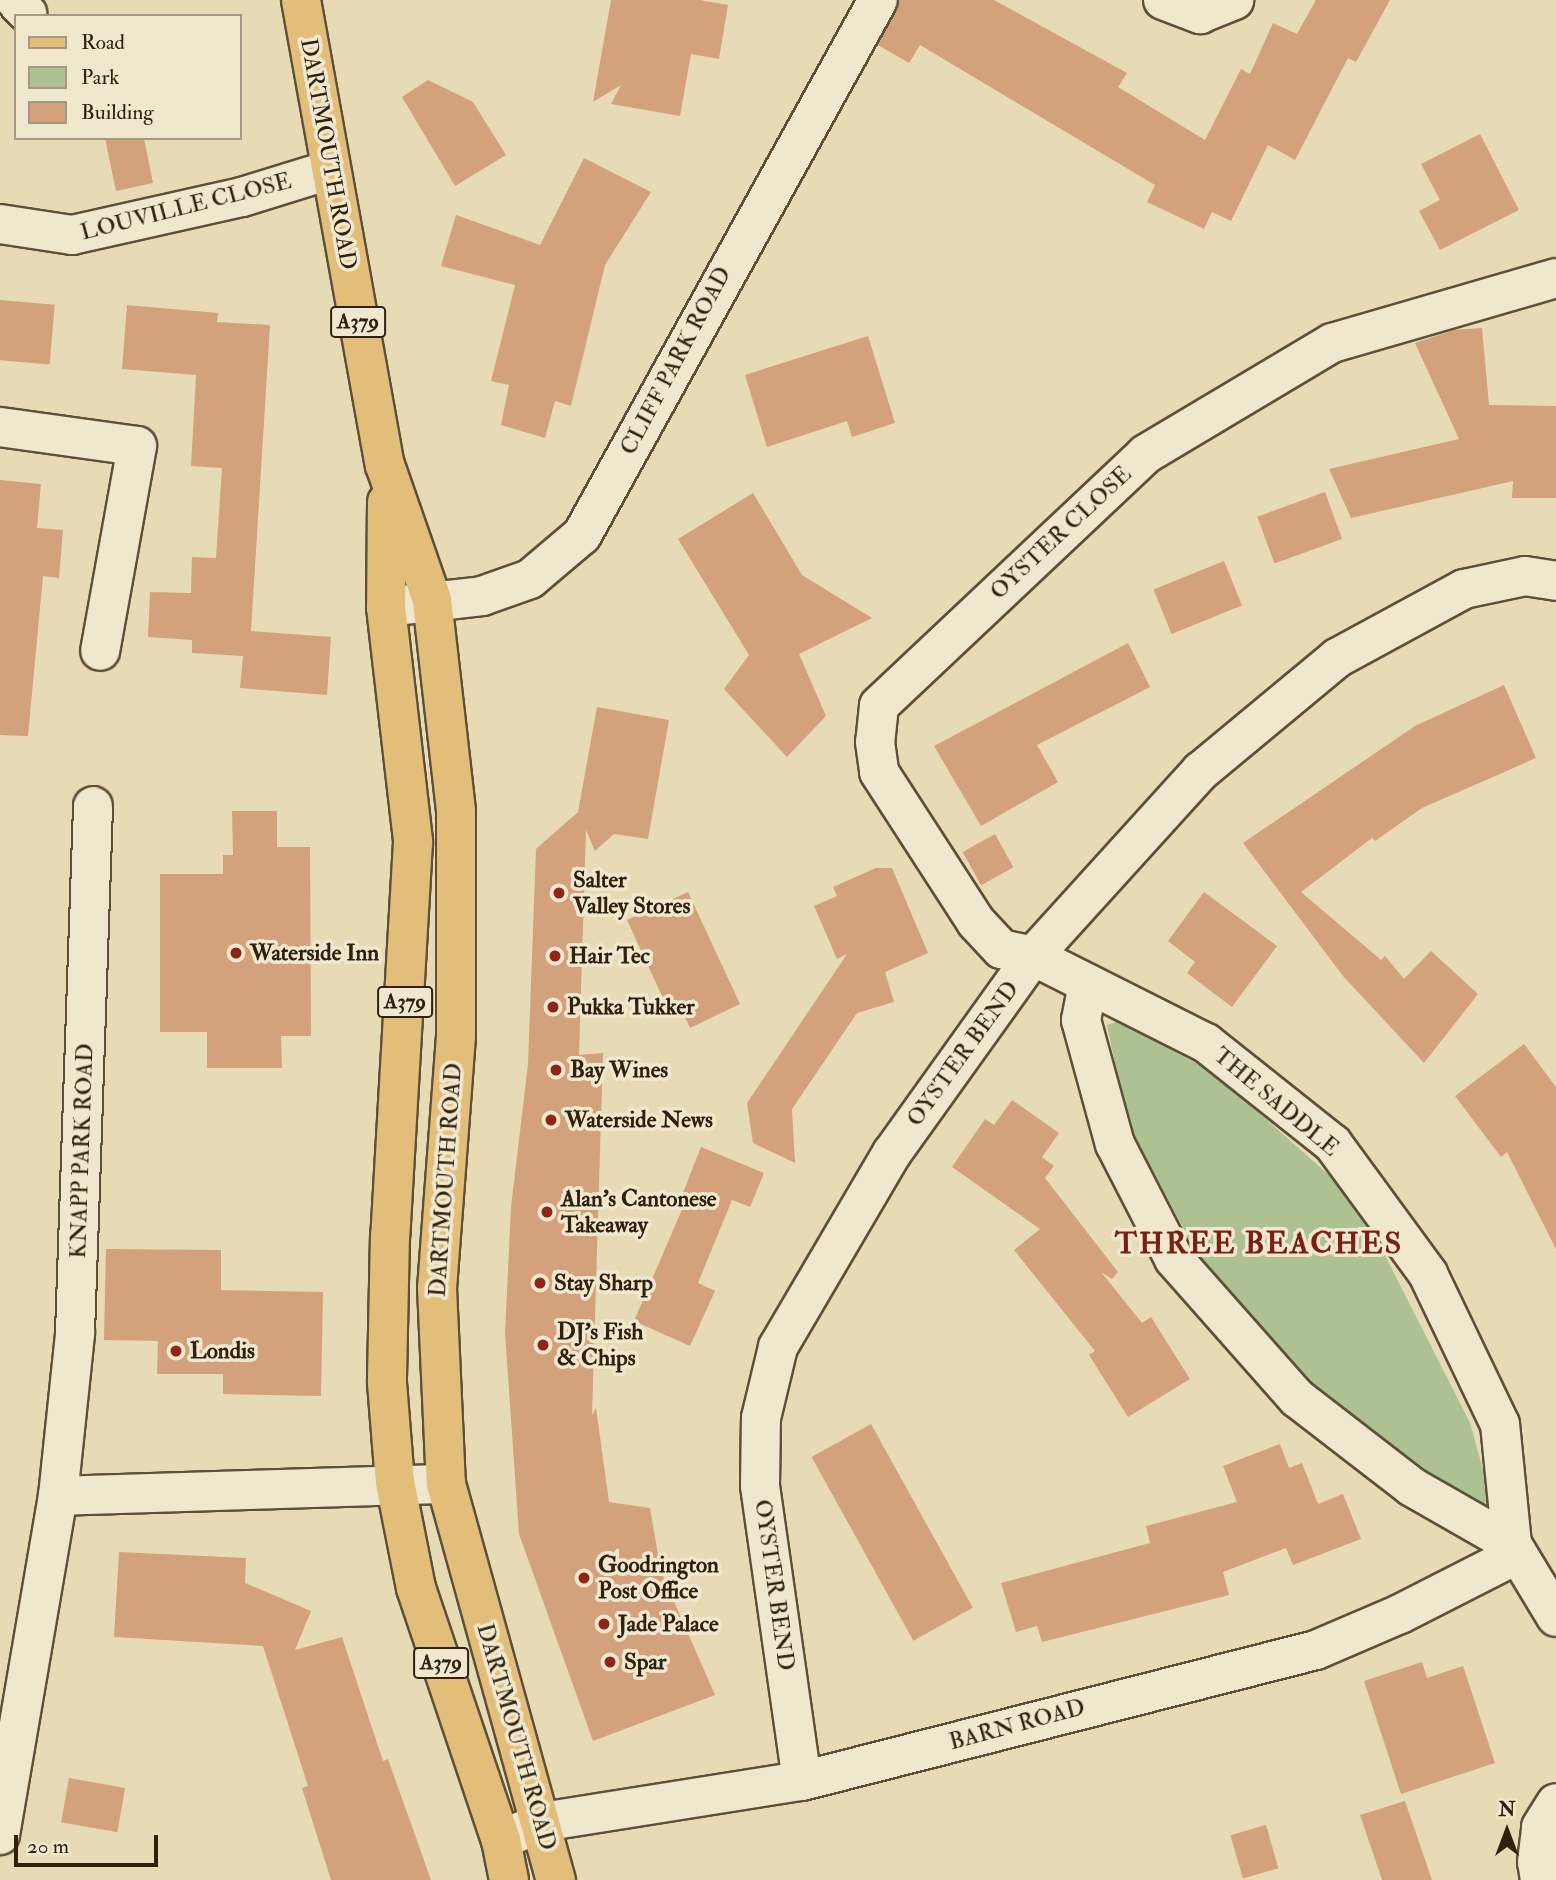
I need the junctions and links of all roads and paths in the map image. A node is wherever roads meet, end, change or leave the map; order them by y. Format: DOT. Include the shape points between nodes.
graph roads {
  1 [pos="301,0"];
  2 [pos="878,0"];
  3 [pos="1163,0"];
  4 [pos="1234,0"];
  5 [pos="329,170"];
  6 [pos="0,224"];
  7 [pos="1556,278"];
  8 [pos="0,428"];
  9 [pos="387,474"];
  10 [pos="1556,581"];
  11 [pos="432,600"];
  12 [pos="386,607"];
  13 [pos="100,651"];
  14 [pos="93,806"];
  15 [pos="1033,956"];
  16 [pos="1088,984"];
  17 [pos="395,1482"];
  18 [pos="446,1484"];
  19 [pos="58,1496"];
  20 [pos="1514,1549"];
  21 [pos="1556,1618"];
  22 [pos="802,1781"];
  23 [pos="1556,1803"];
  24 [pos="542,1822"];
  25 [pos="0,1835"];
  26 [pos="501,1840"];
  27 [pos="509,1880"];
  28 [pos="556,1880"];
  29 [pos="1541,1880"];
  1 -- 5 [label="main road, DARTMOUTH ROAD / A379"];
  2 -- 11 [label="street, CLIFF PARK ROAD" via="582,535 530,579 482,596"];
  3 -- 4 [label="street" via="1200,14"];
  5 -- 6 [label="street, LOUVILLE CLOSE" via="242,197 72,235"];
  5 -- 9 [label="main road, DARTMOUTH ROAD / A379"];
  7 -- 15 [label="street, OYSTER CLOSE" via="1332,343 1146,454 879,706 875,742 879,772 976,922 1001,949"];
  8 -- 13 [label="street" via="137,446"];
  9 -- 11 [label="main road, DARTMOUTH ROAD / A379"];
  9 -- 12 [label="main road, DARTMOUTH ROAD / A379"];
  10 -- 15 [label="street, OYSTER BEND" via="1525,576 1464,589 1337,658 1201,771"];
  11 -- 12 [label="street, CLIFF PARK ROAD"];
  11 -- 18 [label="main road, DARTMOUTH ROAD / A379" via="456,812 459,911 450,1165 437,1288"];
  12 -- 17 [label="main road, DARTMOUTH ROAD / A379" via="413,842 390,1235 387,1383"];
  14 -- 19 [label="street, KNAPP PARK ROAD" via="75,1319"];
  15 -- 16 [label="street, THE SADDLE"];
  15 -- 22 [label="street, OYSTER BEND" via="892,1153 778,1347 761,1418 760,1486"];
  16 -- 20 [label="street, THE SADDLE" via="1081,1020 1115,1144 1174,1259 1297,1398 1412,1487"];
  16 -- 20 [label="street, THE SADDLE" via="1206,1043 1333,1144 1428,1274 1500,1424"];
  17 -- 18 [label="street"];
  17 -- 19 [label="street" via="249,1493"];
  17 -- 26 [label="main road, DARTMOUTH ROAD / A379" via="416,1588"];
  18 -- 24 [label="main road, DARTMOUTH ROAD / A379"];
  19 -- 25 [label="street, KNAPP PARK ROAD"];
  20 -- 21 [label="street, THE SADDLE"];
  20 -- 22 [label="street, BARN ROAD" via="1400,1614 1316,1650"];
  22 -- 24 [label="street, BARN ROAD"];
  23 -- 29 [label="street" via="1541,1827"];
  24 -- 26 [label="street, BARN ROAD"];
  24 -- 28 [label="main road, DARTMOUTH ROAD / A379"];
  26 -- 27 [label="main road, DARTMOUTH ROAD / A379"];
}
